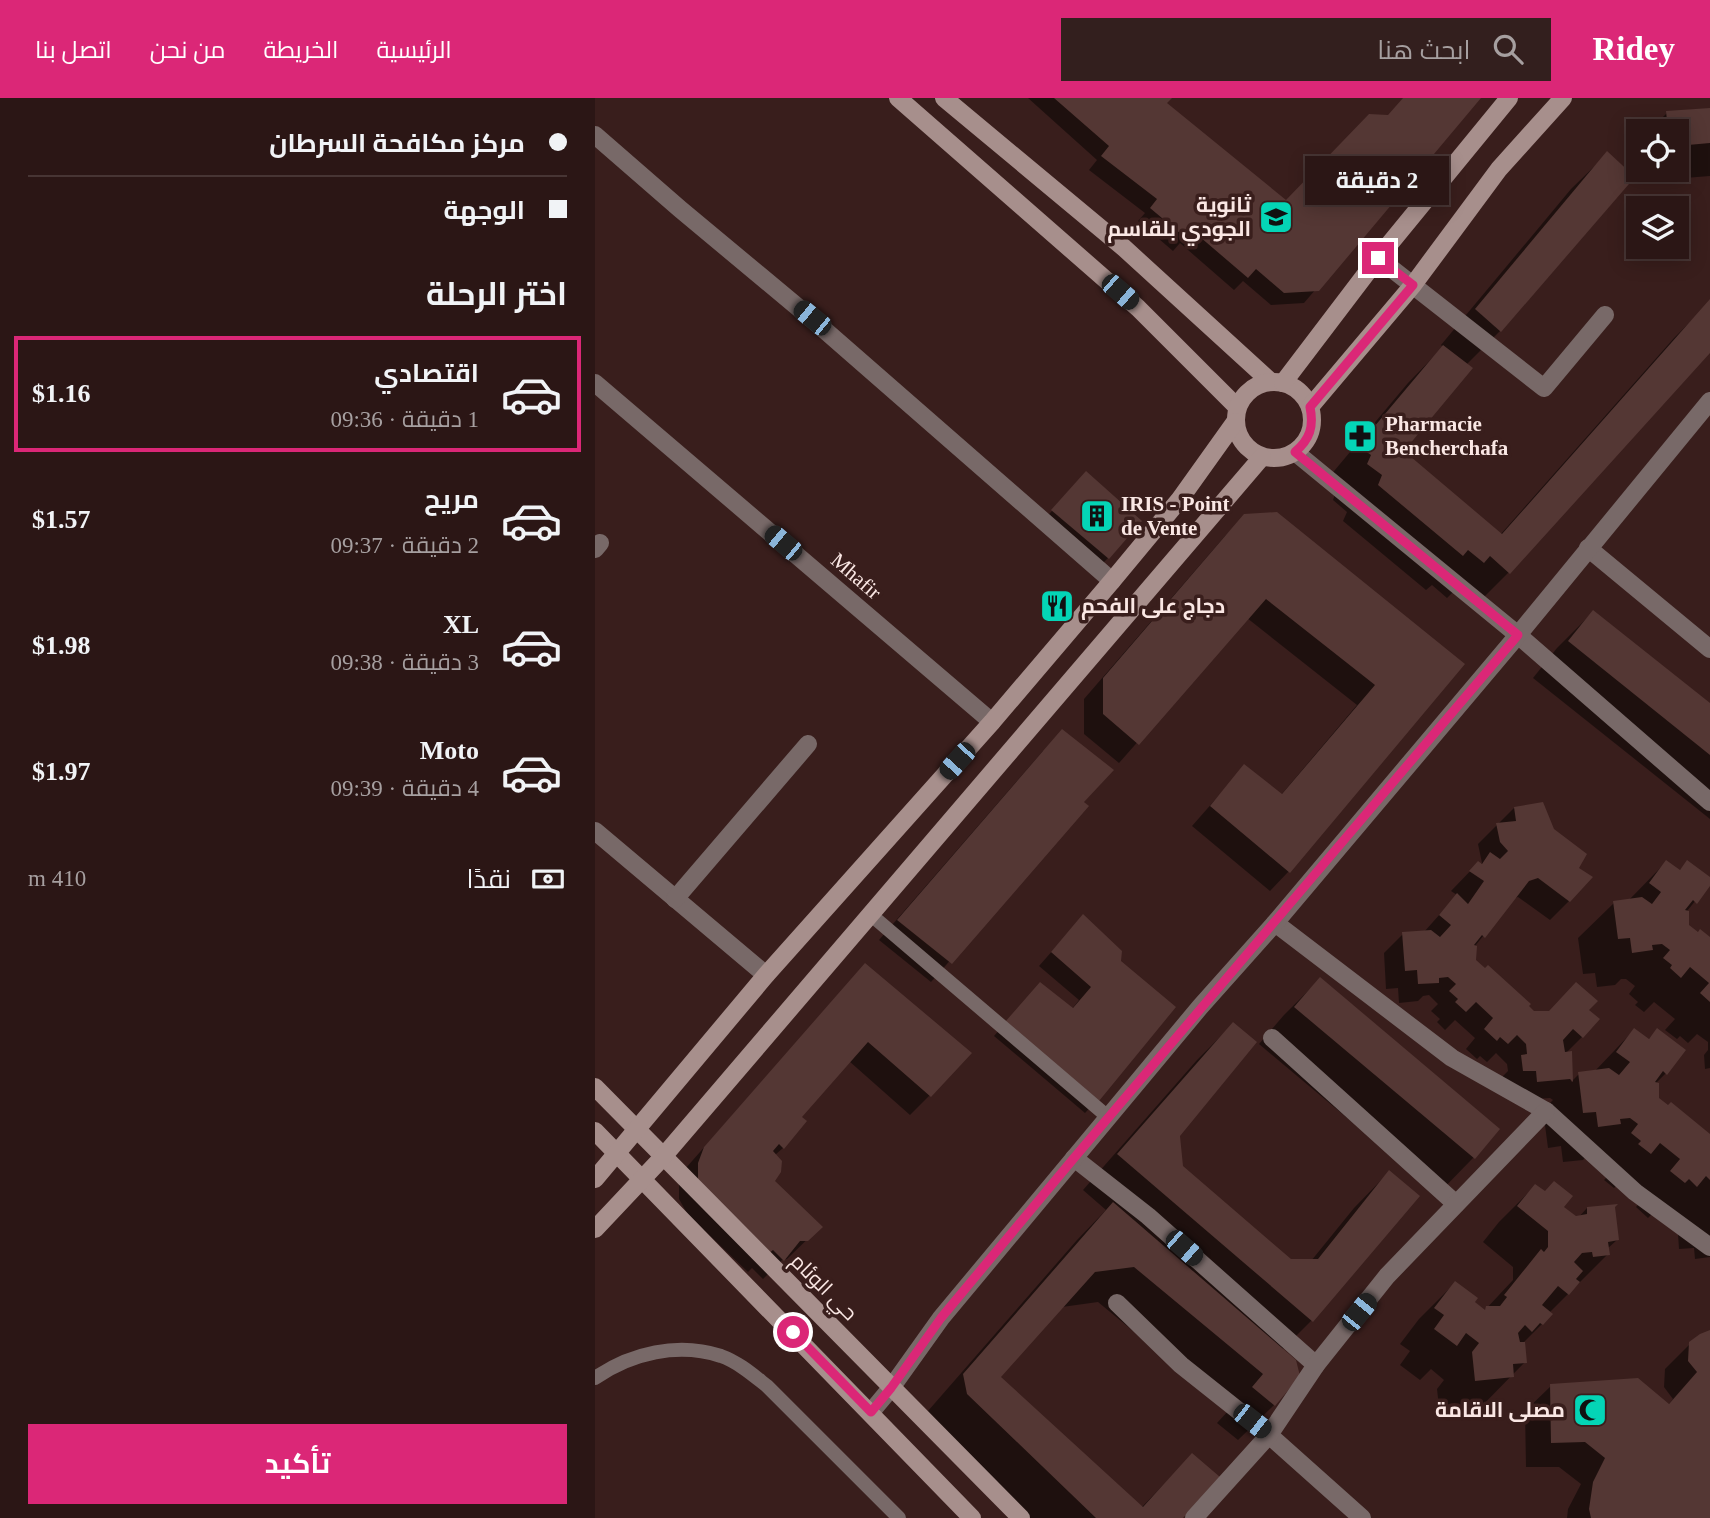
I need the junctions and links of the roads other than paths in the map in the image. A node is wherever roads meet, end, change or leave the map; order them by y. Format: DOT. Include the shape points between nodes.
graph roads {
  1 [pos="898,98"];
  2 [pos="944,98"];
  3 [pos="1509,98"];
  4 [pos="1563,98"];
  5 [pos="595,135"];
  6 [pos="1378,258"];
  7 [pos="1413,285"];
  8 [pos="1605,315"];
  9 [pos="1277,382"];
  10 [pos="595,383"];
  11 [pos="1710,401"];
  12 [pos="1310,407"];
  13 [pos="1236,414"];
  14 [pos="1295,452"];
  15 [pos="1262,457"];
  16 [pos="1588,548"];
  17 [pos="1112,582"];
  18 [pos="1518,635"];
  19 [pos="1710,649"];
  20 [pos="992,722"];
  21 [pos="808,744"];
  22 [pos="1710,802"];
  23 [pos="595,831"];
  24 [pos="675,899"];
  25 [pos="870,914"];
  26 [pos="1275,923"];
  27 [pos="766,975"];
  28 [pos="1272,1038"];
  29 [pos="595,1087"];
  30 [pos="1546,1111"];
  31 [pos="1108,1117"];
  32 [pos="595,1130"];
  33 [pos="637,1131"];
  34 [pos="617,1153"];
  35 [pos="662,1158"];
  36 [pos="1074,1158"];
  37 [pos="595,1178"];
  38 [pos="642,1179"];
  39 [pos="1456,1204"];
  40 [pos="595,1229"];
  41 [pos="1710,1247"];
  42 [pos="1117,1303"];
  43 [pos="1316,1365"];
  44 [pos="595,1378"];
  45 [pos="891,1388"];
  46 [pos="871,1412"];
  47 [pos="1269,1435"];
  48 [pos="899,1518"];
  49 [pos="972,1518"];
  50 [pos="1021,1518"];
  51 [pos="1194,1518"];
  52 [pos="1362,1518"];
  1 -- 13 [label="street" via="1138,308"];
  2 -- 9 [label="street"];
  3 -- 6 [label="street"];
  4 -- 7 [label="street" via="1499,169"];
  5 -- 17 [label="street"];
  6 -- 7 [label="street"];
  6 -- 9 [label="street"];
  7 -- 8 [label="street" via="1544,388"];
  7 -- 12 [label="street"];
  9 -- 12 [label="street" via="1295,388"];
  9 -- 13 [label="street" via="1259,384 1249,391"];
  10 -- 20 [label="street, Mhafir"];
  11 -- 16 [label="street"];
  12 -- 14 [label="street" via="1311,433"];
  13 -- 15 [label="street" via="1243,444"];
  13 -- 17 [label="street" via="1180,499"];
  14 -- 15 [label="street" via="1283,458"];
  14 -- 18 [label="street"];
  15 -- 25 [label="street"];
  16 -- 18 [label="street"];
  16 -- 19 [label="street"];
  17 -- 20 [label="street"];
  18 -- 22 [label="street"];
  18 -- 26 [label="street"];
  20 -- 27 [label="street"];
  21 -- 24 [label="street"];
  23 -- 24 [label="street"];
  24 -- 27 [label="street"];
  25 -- 31 [label="lane"];
  25 -- 35 [label="street"];
  26 -- 30 [label="street" via="1453,1058"];
  26 -- 31 [label="street"];
  27 -- 33 [label="street"];
  28 -- 39 [label="street"];
  29 -- 33 [label="street, حي الوئام"];
  30 -- 39 [label="street"];
  30 -- 41 [label="street" via="1635,1192"];
  31 -- 36 [label="street"];
  32 -- 34 [label="street"];
  33 -- 34 [label="street"];
  33 -- 35 [label="street, حي الوئام"];
  34 -- 37 [label="street"];
  34 -- 38 [label="street"];
  35 -- 38 [label="street"];
  35 -- 45 [label="street, حي الوئام"];
  36 -- 43 [label="street" via="1148,1216"];
  36 -- 45 [label="street" via="941,1318"];
  38 -- 40 [label="street"];
  38 -- 46 [label="street"];
  39 -- 43 [label="street" via="1388,1276"];
  42 -- 47 [label="street" via="1181,1365"];
  43 -- 47 [label="street"];
  44 -- 48 [label="lane" via="626,1359 660,1352 721,1356 767,1386"];
  45 -- 46 [label="street"];
  45 -- 50 [label="street, حي الوئام"];
  46 -- 49 [label="street"];
  47 -- 51 [label="street"];
  47 -- 52 [label="street"];
}
